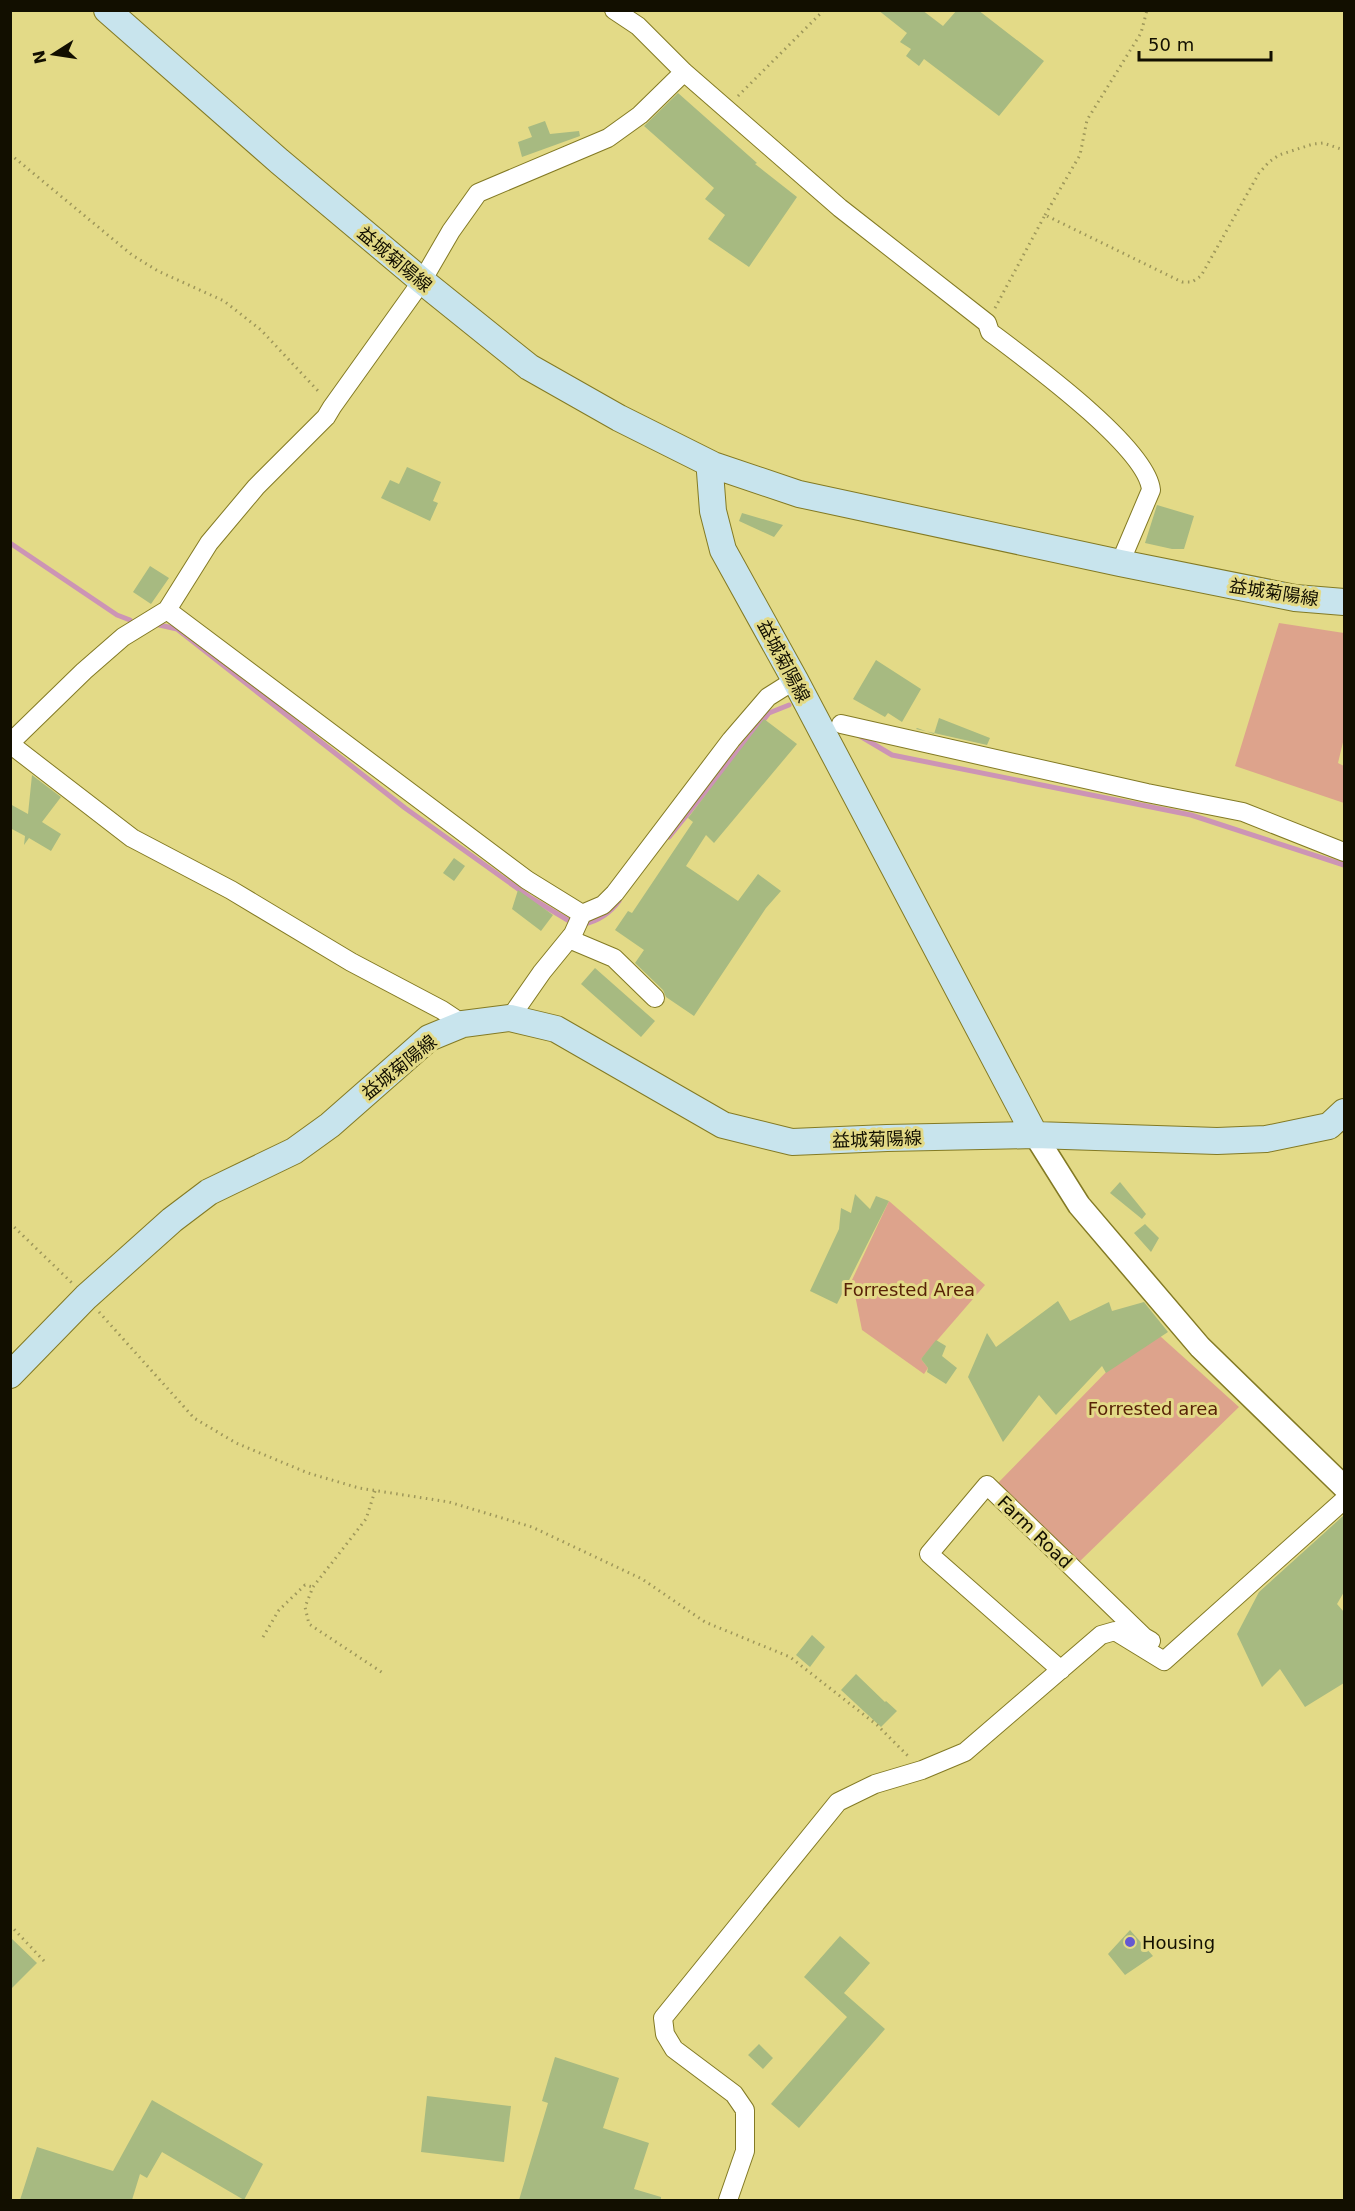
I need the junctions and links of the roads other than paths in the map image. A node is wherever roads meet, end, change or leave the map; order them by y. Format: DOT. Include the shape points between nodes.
graph roads {
  1 [pos="107,10"];
  2 [pos="614,10"];
  3 [pos="684,72"];
  4 [pos="422,281"];
  5 [pos="713,465"];
  6 [pos="1120,563"];
  7 [pos="1344,602"];
  8 [pos="167,610"];
  9 [pos="795,680"];
  10 [pos="841,724"];
  11 [pos="10,744"];
  12 [pos="1344,852"];
  13 [pos="582,914"];
  14 [pos="569,939"];
  15 [pos="655,998"];
  16 [pos="510,1018"];
  17 [pos="463,1024"];
  18 [pos="1344,1112"];
  19 [pos="1035,1135"];
  20 [pos="10,1375"];
  21 [pos="1344,1487"];
  22 [pos="1344,1500"];
  23 [pos="1179,1648"];
  24 [pos="1061,1670"];
  25 [pos="728,2200"];
  1 -- 4 [label="main road, 益城菊陽線"];
  2 -- 3 [label="street" via="638,27"];
  3 -- 4 [label="street" via="640,115 608,138 477,193"];
  3 -- 6 [label="street" via="840,207 987,323 990,332 1112,431 1150,480 1151,490"];
  4 -- 5 [label="main road, 益城菊陽線" via="529,367"];
  4 -- 8 [label="street" via="326,417 256,487 209,543"];
  5 -- 6 [label="main road, 益城菊陽線" via="799,494"];
  5 -- 9 [label="main road, 益城菊陽線" via="713,511 723,550"];
  6 -- 7 [label="main road, 益城菊陽線" via="1295,598"];
  8 -- 11 [label="street" via="123,637"];
  8 -- 13 [label="street" via="527,880"];
  9 -- 13 [label="street" via="768,697 731,740 615,893 603,905"];
  9 -- 19 [label="main road, 益城菊陽線"];
  10 -- 12 [label="street" via="1243,812"];
  11 -- 17 [label="street" via="132,838 231,890"];
  13 -- 14 [label="street"];
  14 -- 15 [label="street" via="614,958"];
  14 -- 16 [label="street"];
  16 -- 17 [label="main road, 益城菊陽線"];
  16 -- 19 [label="main road, 益城菊陽線" via="556,1029 723,1125 792,1142"];
  17 -- 20 [label="main road, 益城菊陽線" via="429,1038 330,1125 294,1151 208,1192 86,1297"];
  18 -- 19 [label="main road, 益城菊陽線" via="1329,1126 1266,1139"];
  19 -- 21 [label="street" via="1079,1205 1200,1347"];
  22 -- 23 [label="street"];
  23 -- 24 [label="street" via="1164,1661 1115,1631 1101,1635"];
  23 -- 24 [label="street, Farm Road" via="1159,1645 1144,1637 987,1485 929,1554"];
  24 -- 25 [label="street" via="965,1752 875,1784 838,1802 663,2018 665,2034 674,2049 734,2094 745,2110 745,2151"];
}
